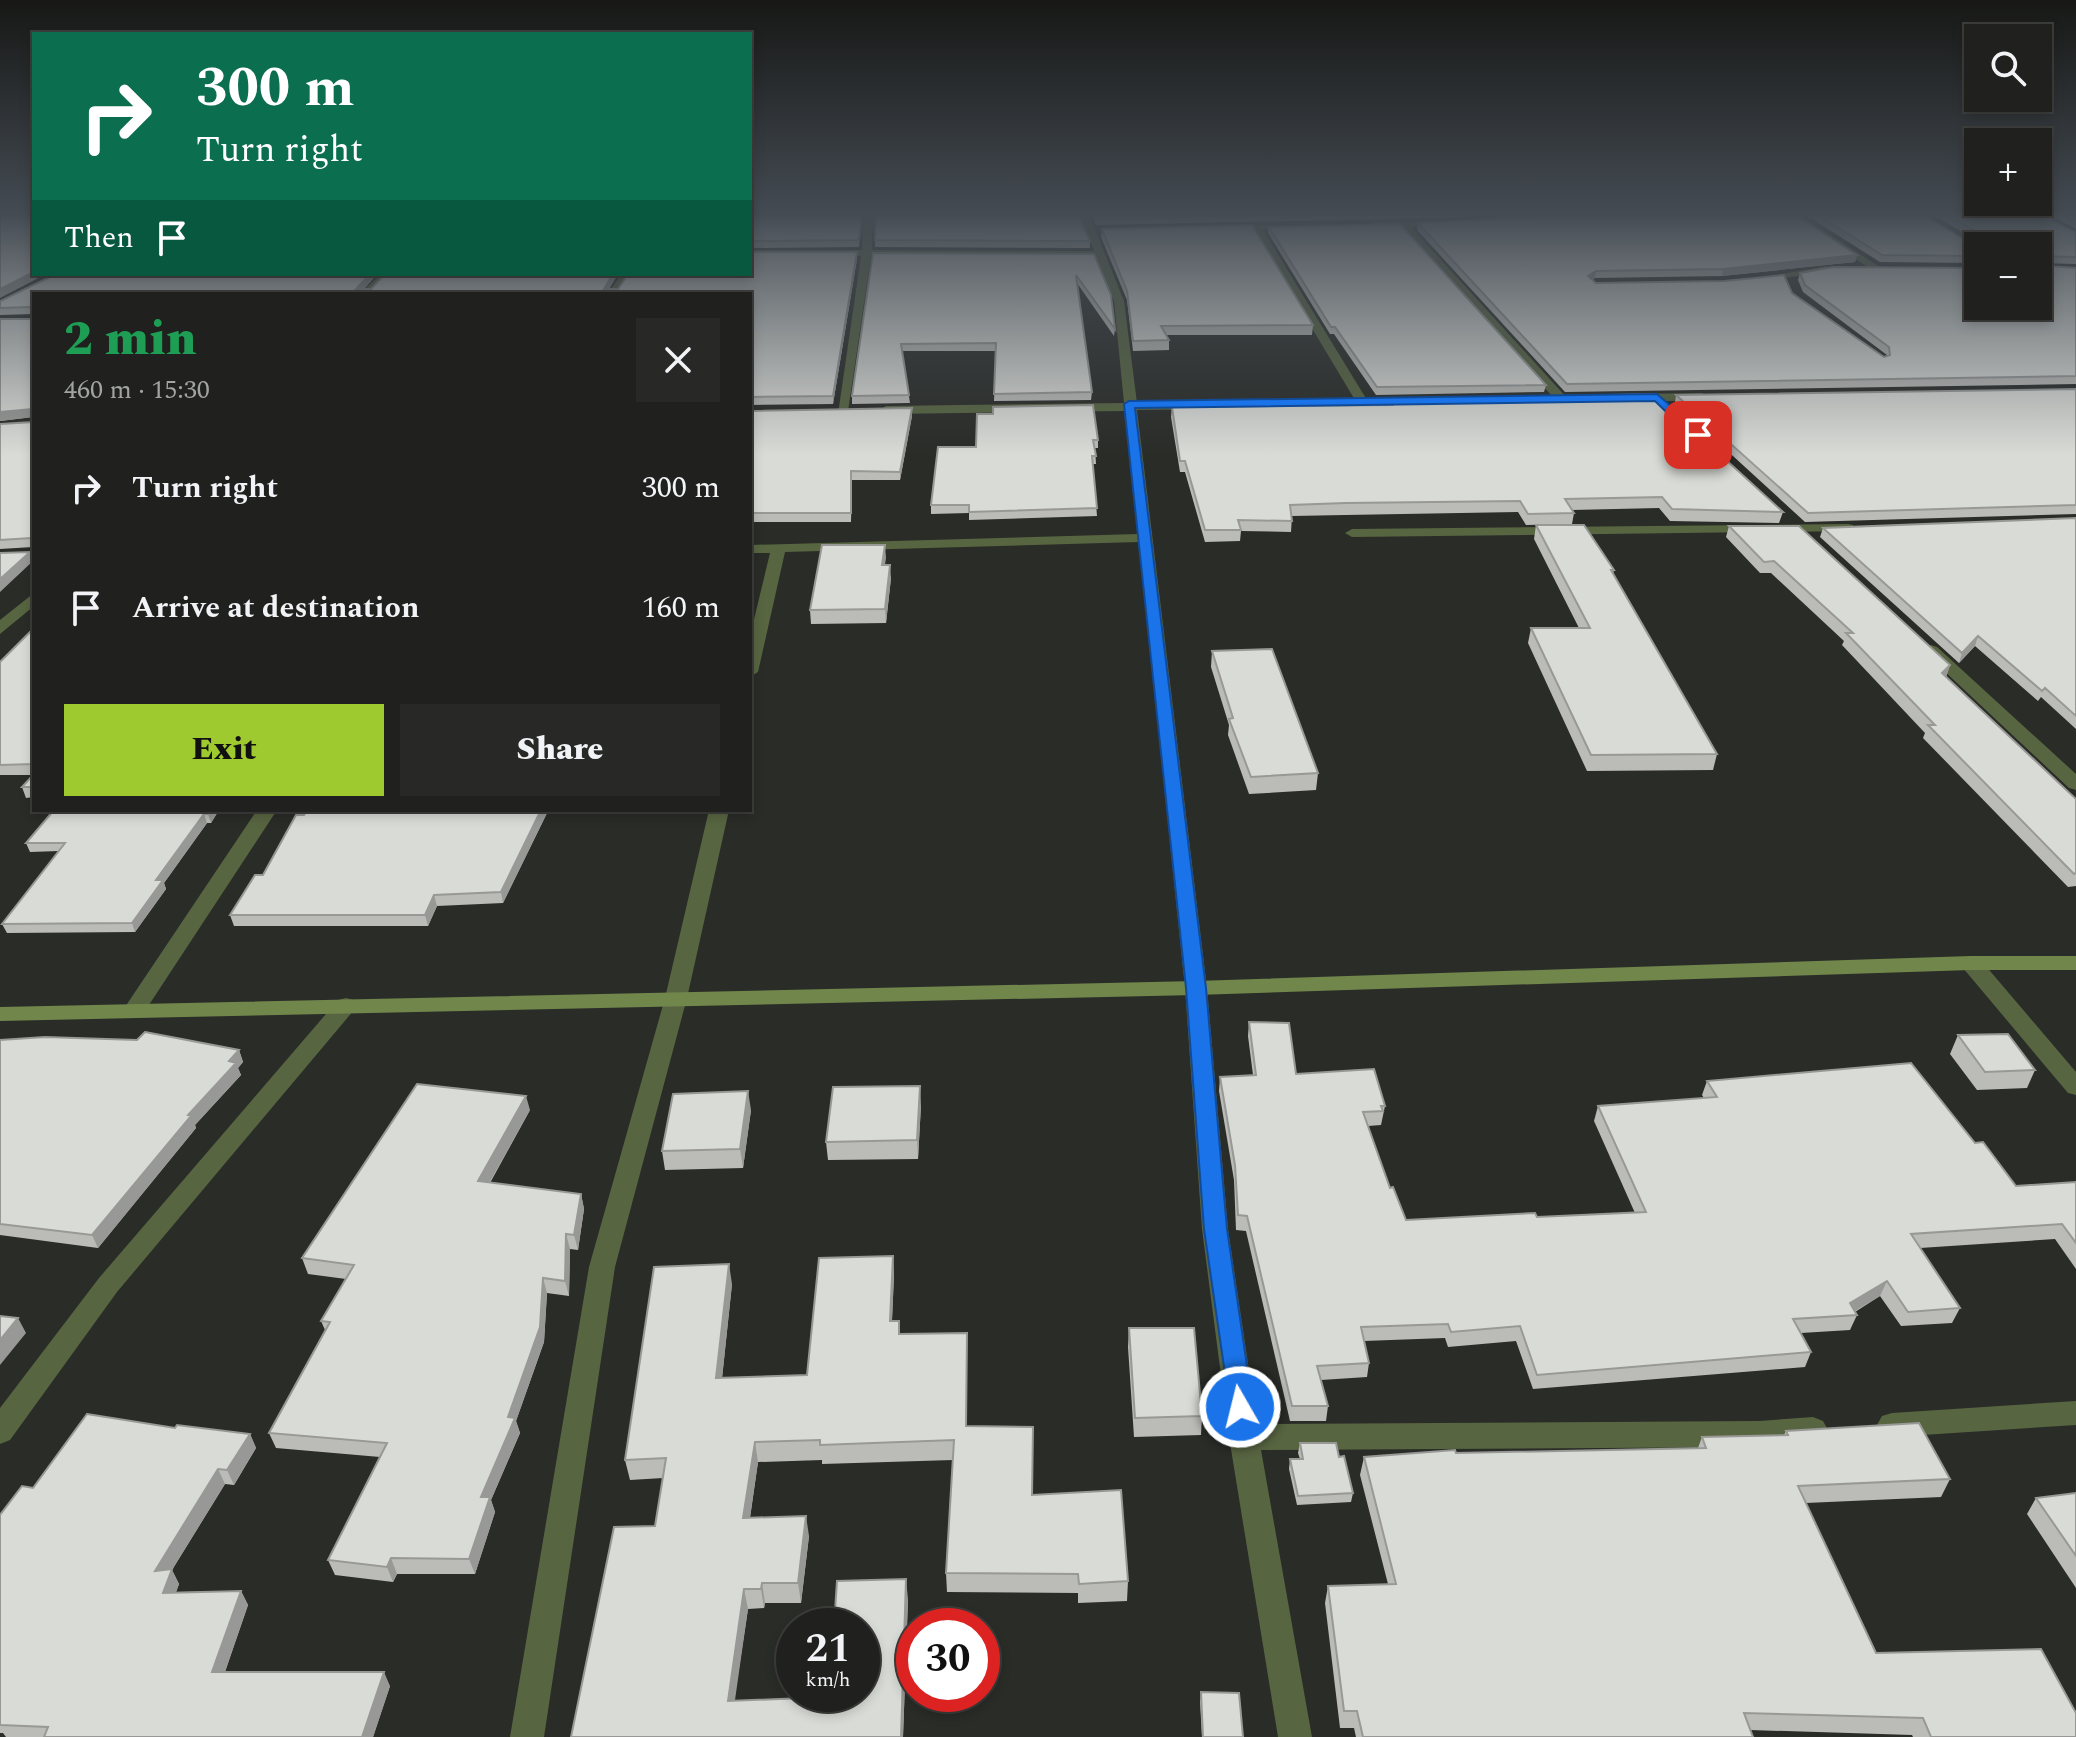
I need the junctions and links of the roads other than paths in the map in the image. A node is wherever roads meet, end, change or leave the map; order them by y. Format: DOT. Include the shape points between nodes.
graph roads {
  1 [pos="861,293"];
  2 [pos="1116,293"];
  3 [pos="1296,293"];
  4 [pos="1465,293"];
  5 [pos="1719,397"];
  6 [pos="1657,398"];
  7 [pos="1626,399"];
  8 [pos="1579,400"];
  9 [pos="1547,401"];
  10 [pos="1563,401"];
  11 [pos="1363,403"];
  12 [pos="1425,403"];
  13 [pos="1129,404"];
  14 [pos="858,410"];
  15 [pos="874,410"];
  16 [pos="827,411"];
  17 [pos="842,411"];
  18 [pos="1679,418"];
  19 [pos="1777,509"];
  20 [pos="1860,527"];
  21 [pos="1352,533"];
  22 [pos="1804,535"];
  23 [pos="1143,538"];
  24 [pos="752,549"];
  25 [pos="778,549"];
  26 [pos="32,600"];
  27 [pos="0,629"];
  28 [pos="1916,636"];
  29 [pos="752,663"];
  30 [pos="2076,784"];
  31 [pos="266,812"];
  32 [pos="719,812"];
  33 [pos="1971,963"];
  34 [pos="2076,963"];
  35 [pos="1196,988"];
  36 [pos="676,998"];
  37 [pos="346,1005"];
  38 [pos="133,1012"];
  39 [pos="0,1014"];
  40 [pos="2076,1087"];
  41 [pos="2076,1413"];
  42 [pos="1870,1427"];
  43 [pos="1839,1429"];
  44 [pos="0,1431"];
  45 [pos="1244,1437"];
  46 [pos="527,1737"];
  47 [pos="1295,1737"];
  1 -- 17 [label="street"];
  2 -- 13 [label="street"];
  3 -- 11 [label="street"];
  4 -- 10 [label="street"];
  5 -- 6 [label="street"];
  6 -- 7 [label="street"];
  6 -- 18 [label="street"];
  8 -- 10 [label="street"];
  9 -- 10 [label="street"];
  11 -- 12 [label="street"];
  11 -- 13 [label="street"];
  13 -- 15 [label="street"];
  13 -- 23 [label="street"];
  14 -- 17 [label="street"];
  16 -- 17 [label="street"];
  19 -- 22 [label="street"];
  20 -- 22 [label="street"];
  21 -- 22 [label="street"];
  23 -- 25 [label="street"];
  23 -- 35 [label="street"];
  24 -- 25 [label="street"];
  25 -- 29 [label="street"];
  26 -- 27 [label="street"];
  28 -- 30 [label="street"];
  31 -- 38 [label="street"];
  32 -- 36 [label="street"];
  33 -- 34 [label="street"];
  33 -- 35 [label="street"];
  33 -- 40 [label="street"];
  35 -- 36 [label="street"];
  35 -- 45 [label="street" via="1215,1229"];
  36 -- 37 [label="street"];
  36 -- 46 [label="street" via="602,1267"];
  37 -- 38 [label="street"];
  37 -- 44 [label="street" via="108,1285"];
  38 -- 39 [label="street"];
  41 -- 42 [label="street"];
  43 -- 45 [label="street"];
  45 -- 47 [label="street"];
}
